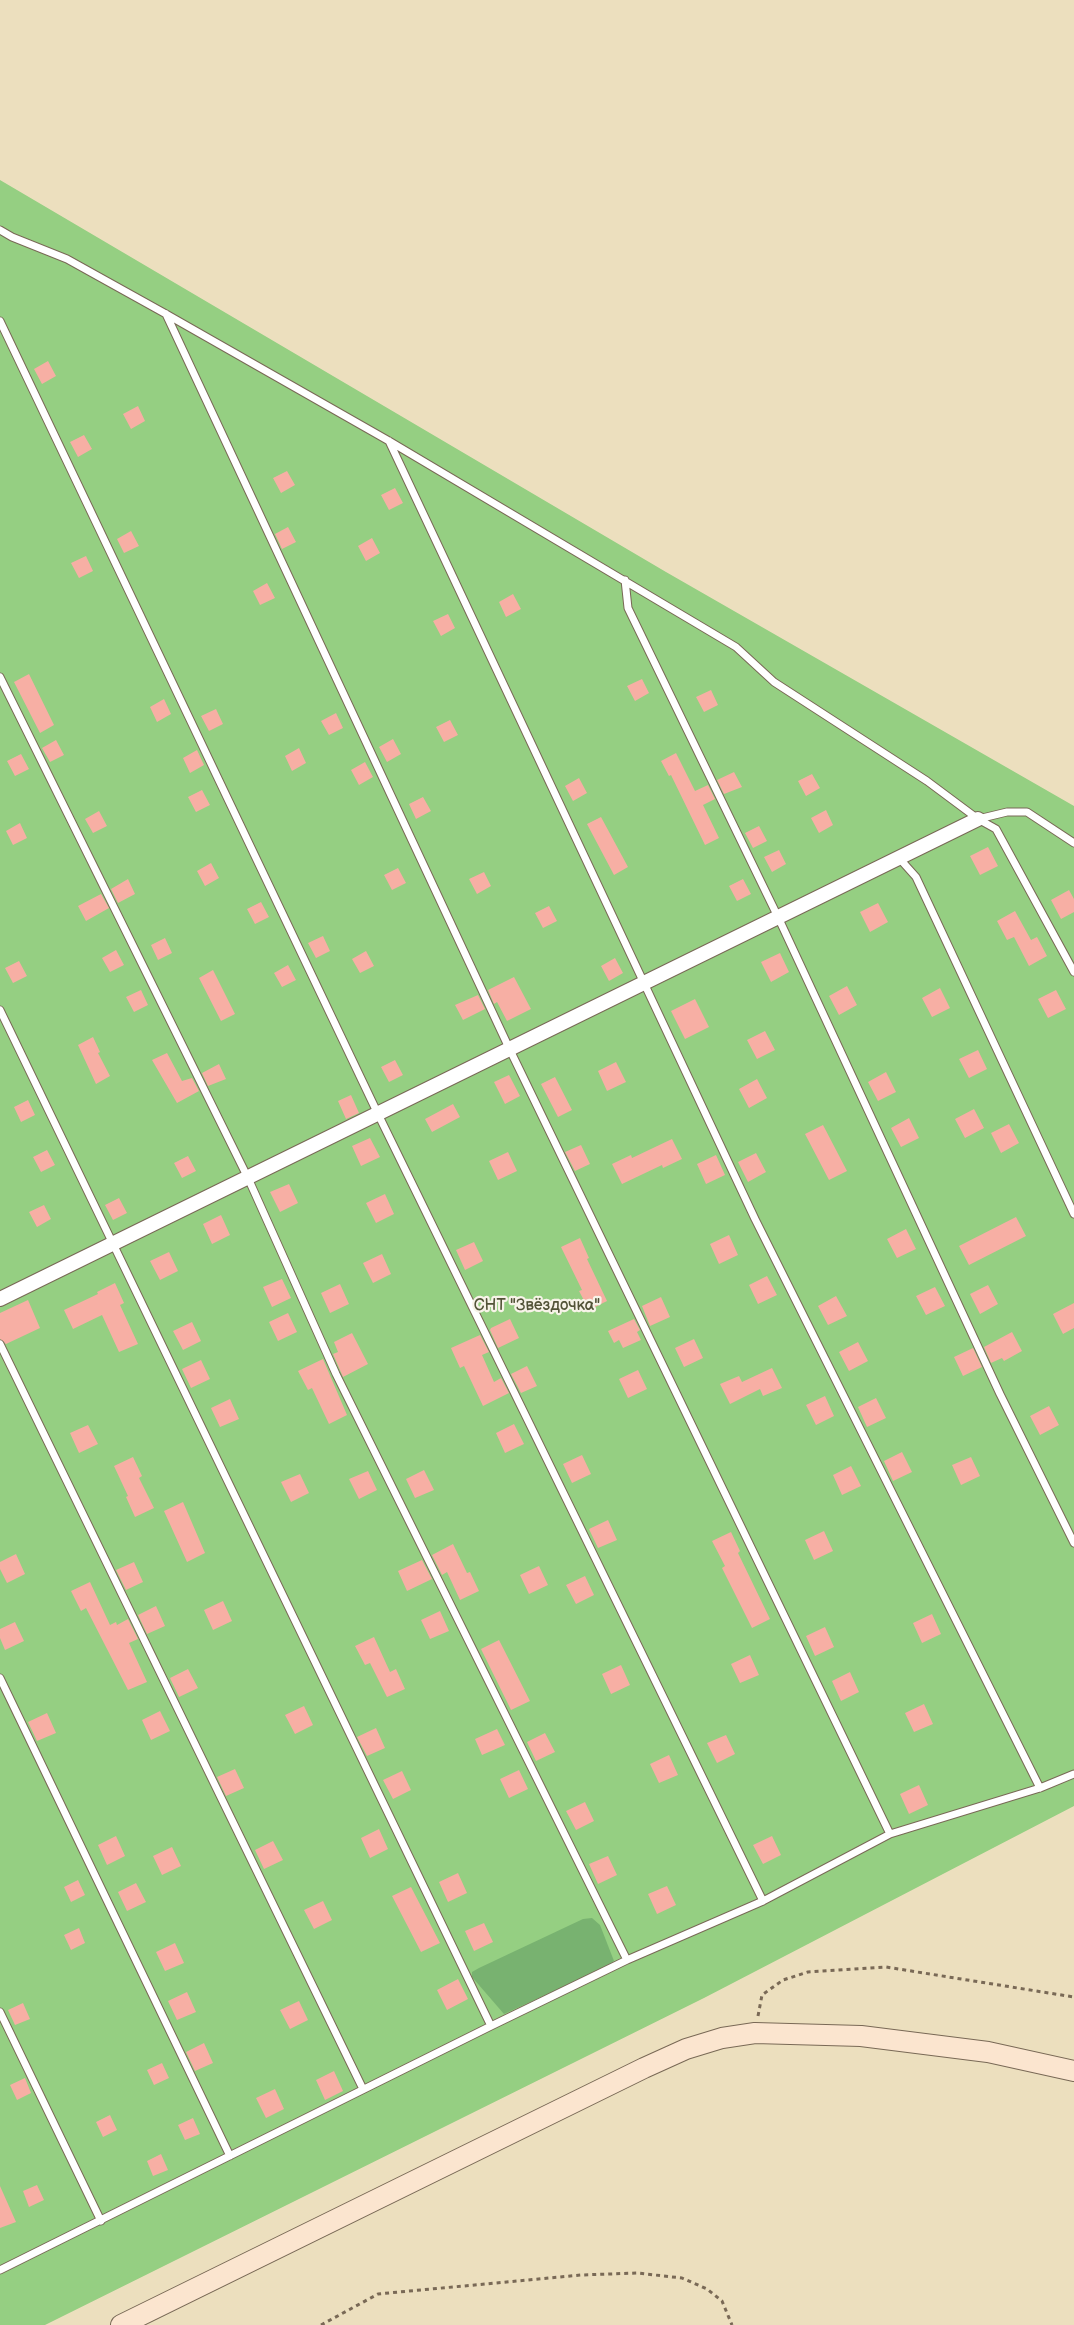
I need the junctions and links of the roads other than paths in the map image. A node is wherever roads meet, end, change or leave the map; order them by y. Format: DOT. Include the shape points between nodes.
graph roads {
  1 [pos="0,230"];
  2 [pos="166,314"];
  3 [pos="0,321"];
  4 [pos="389,440"];
  5 [pos="624,580"];
  6 [pos="0,676"];
  7 [pos="978,818"];
  8 [pos="1074,843"];
  9 [pos="899,857"];
  10 [pos="778,917"];
  11 [pos="1074,972"];
  12 [pos="644,984"];
  13 [pos="0,1010"];
  14 [pos="510,1050"];
  15 [pos="378,1114"];
  16 [pos="248,1178"];
  17 [pos="1074,1214"];
  18 [pos="113,1243"];
  19 [pos="0,1299"];
  20 [pos="0,1344"];
  21 [pos="1074,1543"];
  22 [pos="0,1678"];
  23 [pos="1074,1774"];
  24 [pos="1040,1788"];
  25 [pos="890,1834"];
  26 [pos="763,1901"];
  27 [pos="627,1960"];
  28 [pos="0,2012"];
  29 [pos="491,2026"];
  30 [pos="1074,2071"];
  31 [pos="363,2089"];
  32 [pos="230,2156"];
  33 [pos="101,2221"];
  34 [pos="0,2270"];
  35 [pos="121,2325"];
  1 -- 2 [label="lane" via="67,259"];
  2 -- 4 [label="lane"];
  2 -- 14 [label="lane"];
  3 -- 15 [label="lane"];
  4 -- 5 [label="lane"];
  4 -- 12 [label="lane"];
  5 -- 7 [label="lane" via="736,647 774,682"];
  5 -- 10 [label="lane" via="628,608"];
  6 -- 16 [label="lane"];
  7 -- 8 [label="lane" via="1027,812"];
  7 -- 9 [label="street"];
  7 -- 11 [label="lane" via="996,829"];
  9 -- 10 [label="street"];
  9 -- 17 [label="lane" via="916,877"];
  10 -- 12 [label="street"];
  10 -- 21 [label="lane" via="1000,1394"];
  12 -- 14 [label="street"];
  12 -- 24 [label="lane" via="759,1228"];
  13 -- 18 [label="lane"];
  14 -- 15 [label="street"];
  14 -- 25 [label="lane"];
  15 -- 16 [label="street"];
  15 -- 26 [label="lane"];
  16 -- 18 [label="street"];
  16 -- 27 [label="lane" via="336,1374"];
  18 -- 19 [label="street"];
  18 -- 29 [label="lane"];
  20 -- 31 [label="lane"];
  22 -- 32 [label="lane"];
  23 -- 24 [label="lane"];
  24 -- 25 [label="lane"];
  25 -- 26 [label="lane"];
  26 -- 27 [label="lane"];
  27 -- 29 [label="lane"];
  28 -- 33 [label="lane"];
  29 -- 31 [label="lane"];
  30 -- 35 [label="street" via="988,2052 861,2036 755,2033 722,2038 644,2068"];
  31 -- 32 [label="lane"];
  32 -- 33 [label="lane"];
  33 -- 34 [label="lane"];
}
